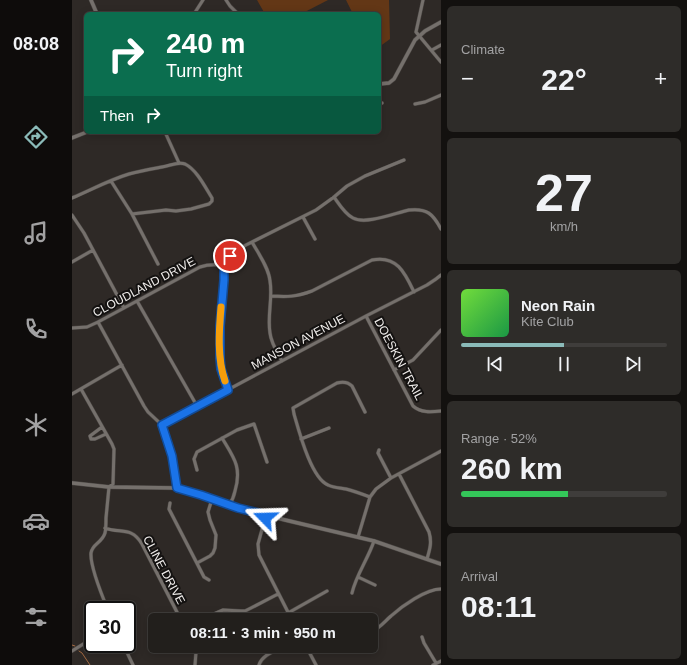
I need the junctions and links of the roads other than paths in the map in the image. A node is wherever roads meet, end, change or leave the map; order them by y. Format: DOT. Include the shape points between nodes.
graph roads {
  1 [pos="91,0"];
  2 [pos="203,0"];
  3 [pos="226,0"];
  4 [pos="423,0"];
  5 [pos="96,12"];
  6 [pos="195,12"];
  7 [pos="236,12"];
  8 [pos="441,22"];
  9 [pos="419,36"];
  10 [pos="441,45"];
  11 [pos="432,50"];
  12 [pos="441,62"];
  13 [pos="381,84"];
  14 [pos="441,96"];
  15 [pos="415,104"];
  16 [pos="84,133"];
  17 [pos="166,134"];
  18 [pos="72,138"];
  19 [pos="404,160"];
  20 [pos="179,163"];
  21 [pos="111,181"];
  22 [pos="334,197"];
  23 [pos="72,198"];
  24 [pos="132,214"];
  25 [pos="72,215"];
  26 [pos="304,216"];
  27 [pos="441,229"];
  28 [pos="315,239"];
  29 [pos="252,242"];
  30 [pos="93,250"];
  31 [pos="72,262"];
  32 [pos="158,264"];
  33 [pos="224,266"];
  34 [pos="441,275"];
  35 [pos="414,292"];
  36 [pos="271,296"];
  37 [pos="137,301"];
  38 [pos="124,308"];
  39 [pos="366,316"];
  40 [pos="98,322"];
  41 [pos="72,328"];
  42 [pos="441,330"];
  43 [pos="282,361"];
  44 [pos="122,365"];
  45 [pos="394,370"];
  46 [pos="81,389"];
  47 [pos="228,390"];
  48 [pos="72,394"];
  49 [pos="197,406"];
  50 [pos="441,411"];
  51 [pos="365,412"];
  52 [pos="162,425"];
  53 [pos="102,428"];
  54 [pos="329,428"];
  55 [pos="106,434"];
  56 [pos="222,438"];
  57 [pos="302,439"];
  58 [pos="379,450"];
  59 [pos="441,450"];
  60 [pos="267,462"];
  61 [pos="197,470"];
  62 [pos="399,474"];
  63 [pos="391,478"];
  64 [pos="72,483"];
  65 [pos="109,487"];
  66 [pos="177,488"];
  67 [pos="370,497"];
  68 [pos="212,499"];
  69 [pos="170,503"];
  70 [pos="230,505"];
  71 [pos="266,515"];
  72 [pos="105,528"];
  73 [pos="358,537"];
  74 [pos="374,541"];
  75 [pos="427,559"];
  76 [pos="196,563"];
  77 [pos="441,564"];
  78 [pos="358,577"];
  79 [pos="208,580"];
  80 [pos="375,585"];
  81 [pos="441,589"];
  82 [pos="327,591"];
  83 [pos="352,593"];
  84 [pos="278,594"];
  85 [pos="105,601"];
  86 [pos="177,613"];
  87 [pos="216,613"];
  88 [pos="288,613"];
  89 [pos="378,628"];
  90 [pos="422,638"];
  91 [pos="84,644"];
  92 [pos="72,651"];
  93 [pos="127,653"];
  94 [pos="196,653"];
  95 [pos="271,653"];
  96 [pos="310,653"];
  97 [pos="441,660"];
  98 [pos="435,664"];
  99 [pos="133,665"];
  100 [pos="195,665"];
  101 [pos="259,665"];
  102 [pos="316,665"];
  1 -- 5 [label="street"];
  2 -- 6 [label="street"];
  3 -- 7 [label="street"];
  4 -- 9 [label="street" via="416,32"];
  8 -- 9 [label="street"];
  9 -- 11 [label="street"];
  9 -- 13 [label="street" via="411,45 394,79"];
  10 -- 11 [label="street"];
  11 -- 12 [label="street"];
  14 -- 15 [label="street"];
  16 -- 18 [label="street"];
  17 -- 20 [label="street"];
  19 -- 22 [label="street" via="365,176"];
  20 -- 21 [label="street" via="135,172"];
  20 -- 24 [label="street" via="196,173 212,201 190,209"];
  21 -- 23 [label="street"];
  21 -- 24 [label="street"];
  22 -- 26 [label="street"];
  22 -- 27 [label="street" via="348,215 358,220 372,220 415,209 428,212"];
  24 -- 32 [label="street"];
  25 -- 30 [label="street"];
  26 -- 28 [label="street"];
  26 -- 29 [label="street"];
  29 -- 33 [label="street" via="230,256"];
  29 -- 36 [label="street" via="269,276"];
  30 -- 31 [label="street"];
  30 -- 38 [label="street"];
  33 -- 37 [label="street, CLOUDLAND DRIVE" via="200,267"];
  33 -- 47 [label="street" via="220,358"];
  34 -- 35 [label="street, MANSON AVENUE"];
  35 -- 36 [label="street" via="401,268 388,260 380,259 372,260 312,292 293,297"];
  35 -- 39 [label="street, MANSON AVENUE"];
  36 -- 43 [label="street" via="270,334"];
  37 -- 38 [label="street, CLOUDLAND DRIVE"];
  37 -- 49 [label="street"];
  38 -- 40 [label="street, CLOUDLAND DRIVE"];
  39 -- 43 [label="street, MANSON AVENUE"];
  39 -- 45 [label="street, DOESKIN TRAIL"];
  40 -- 41 [label="street, CLOUDLAND DRIVE" via="87,327"];
  40 -- 44 [label="street"];
  42 -- 45 [label="street" via="413,360"];
  43 -- 47 [label="street, MANSON AVENUE"];
  44 -- 46 [label="street"];
  44 -- 52 [label="street" via="148,412"];
  45 -- 50 [label="street, DOESKIN TRAIL" via="413,406 424,412"];
  46 -- 48 [label="street"];
  46 -- 53 [label="street"];
  47 -- 49 [label="street, MANSON AVENUE"];
  49 -- 52 [label="street, MANSON AVENUE"];
  51 -- 57 [label="street" via="352,386 349,383 338,383 293,408"];
  52 -- 66 [label="street" via="172,456"];
  53 -- 55 [label="street"];
  53 -- 55 [label="street" via="90,436 91,439 95,440"];
  54 -- 57 [label="street"];
  55 -- 65 [label="street" via="114,449 113,484"];
  56 -- 60 [label="street" via="254,424"];
  56 -- 61 [label="street" via="197,452 194,459"];
  56 -- 70 [label="street" via="236,464 238,474"];
  57 -- 67 [label="street" via="322,482 328,486"];
  58 -- 63 [label="street" via="378,453"];
  59 -- 62 [label="street"];
  62 -- 63 [label="street"];
  62 -- 75 [label="street" via="429,532 431,540"];
  63 -- 67 [label="street"];
  64 -- 65 [label="street"];
  65 -- 66 [label="street"];
  65 -- 72 [label="street"];
  66 -- 68 [label="street"];
  67 -- 73 [label="street"];
  68 -- 70 [label="street"];
  68 -- 76 [label="street" via="208,512 216,535 215,548 210,556"];
  69 -- 76 [label="street" via="169,509"];
  70 -- 71 [label="street"];
  71 -- 73 [label="street"];
  71 -- 84 [label="street" via="258,544 259,555"];
  72 -- 85 [label="street" via="103,538 92,549 91,558"];
  72 -- 86 [label="street, CLINE DRIVE" via="131,533 138,538"];
  73 -- 74 [label="street"];
  74 -- 75 [label="street"];
  74 -- 78 [label="street"];
  75 -- 77 [label="street"];
  76 -- 79 [label="street"];
  78 -- 80 [label="street"];
  78 -- 83 [label="street"];
  81 -- 89 [label="street" via="430,591 404,606"];
  82 -- 88 [label="street"];
  84 -- 87 [label="street" via="245,611 223,610"];
  84 -- 88 [label="street"];
  90 -- 98 [label="street"];
  91 -- 92 [label="street"];
  93 -- 99 [label="street"];
  94 -- 100 [label="street"];
  95 -- 101 [label="street" via="260,661"];
  96 -- 102 [label="street"];
  97 -- 98 [label="street"];
}
